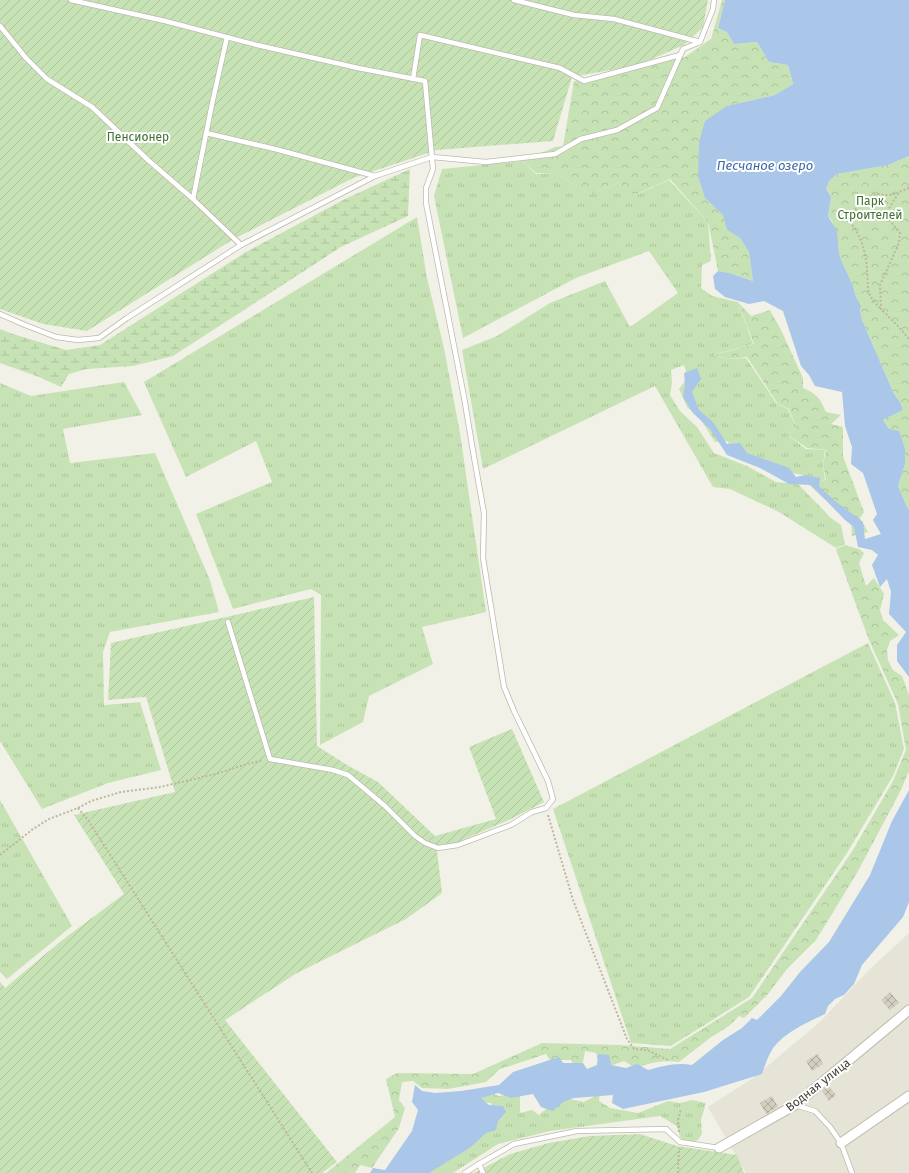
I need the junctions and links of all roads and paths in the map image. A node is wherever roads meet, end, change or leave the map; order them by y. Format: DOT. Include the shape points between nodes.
graph roads {
  1 [pos="72,0"];
  2 [pos="514,0"];
  3 [pos="714,0"];
  4 [pos="0,26"];
  5 [pos="227,37"];
  6 [pos="700,42"];
  7 [pos="680,55"];
  8 [pos="413,79"];
  9 [pos="206,133"];
  10 [pos="432,157"];
  11 [pos="375,176"];
  12 [pos="909,188"];
  13 [pos="899,192"];
  14 [pos="194,199"];
  15 [pos="241,245"];
  16 [pos="881,309"];
  17 [pos="0,314"];
  18 [pos="909,339"];
  19 [pos="228,622"];
  20 [pos="270,759"];
  21 [pos="78,808"];
  22 [pos="546,808"];
  23 [pos="0,855"];
  24 [pos="909,1010"];
  25 [pos="668,1060"];
  26 [pos="909,1096"];
  27 [pos="795,1105"];
  28 [pos="681,1109"];
  29 [pos="680,1142"];
  30 [pos="841,1144"];
  31 [pos="719,1148"];
  32 [pos="479,1164"];
  33 [pos="312,1173"];
  34 [pos="465,1173"];
  35 [pos="483,1173"];
  36 [pos="678,1173"];
  37 [pos="852,1173"];
  1 -- 5 [label="lane"];
  2 -- 6 [label="lane" via="574,15 614,19"];
  3 -- 6 [label="lane"];
  4 -- 14 [label="lane" via="47,79 92,107"];
  5 -- 8 [label="lane"];
  5 -- 9 [label="lane"];
  6 -- 7 [label="lane" via="684,49"];
  7 -- 8 [label="lane" via="584,81 560,68 420,35"];
  7 -- 10 [label="lane" via="657,108 617,130 581,139 555,154 486,162"];
  8 -- 10 [label="lane" via="425,81"];
  9 -- 11 [label="lane"];
  9 -- 14 [label="lane"];
  10 -- 11 [label="lane"];
  10 -- 22 [label="lane" via="434,169 426,188 426,203 484,513 484,558 504,687 548,782 553,799"];
  11 -- 15 [label="lane"];
  12 -- 13 [label="path"];
  13 -- 16 [label="path" via="885,215 900,233 899,243 880,285"];
  13 -- 16 [label="path" via="877,194 866,199 858,205 849,220 858,232 864,248 869,294"];
  14 -- 15 [label="lane"];
  15 -- 17 [label="lane" via="99,338 78,340 56,337"];
  16 -- 18 [label="path"];
  19 -- 20 [label="lane"];
  20 -- 21 [label="path" via="160,787 121,792 91,801"];
  20 -- 22 [label="lane" via="348,775 415,836 438,848 458,845"];
  21 -- 23 [label="path" via="49,819"];
  21 -- 33 [label="path"];
  22 -- 25 [label="path" via="573,900 627,1039 634,1048 647,1050"];
  24 -- 27 [label="street, Водная улица"];
  26 -- 30 [label="street"];
  27 -- 30 [label="lane" via="814,1111 830,1127"];
  27 -- 31 [label="street, Водная улица"];
  28 -- 29 [label="path" via="678,1120"];
  29 -- 31 [label="lane"];
  29 -- 32 [label="lane" via="666,1129 577,1131 514,1144"];
  29 -- 36 [label="path"];
  30 -- 37 [label="lane"];
  32 -- 34 [label="lane"];
  32 -- 35 [label="lane"];
}
